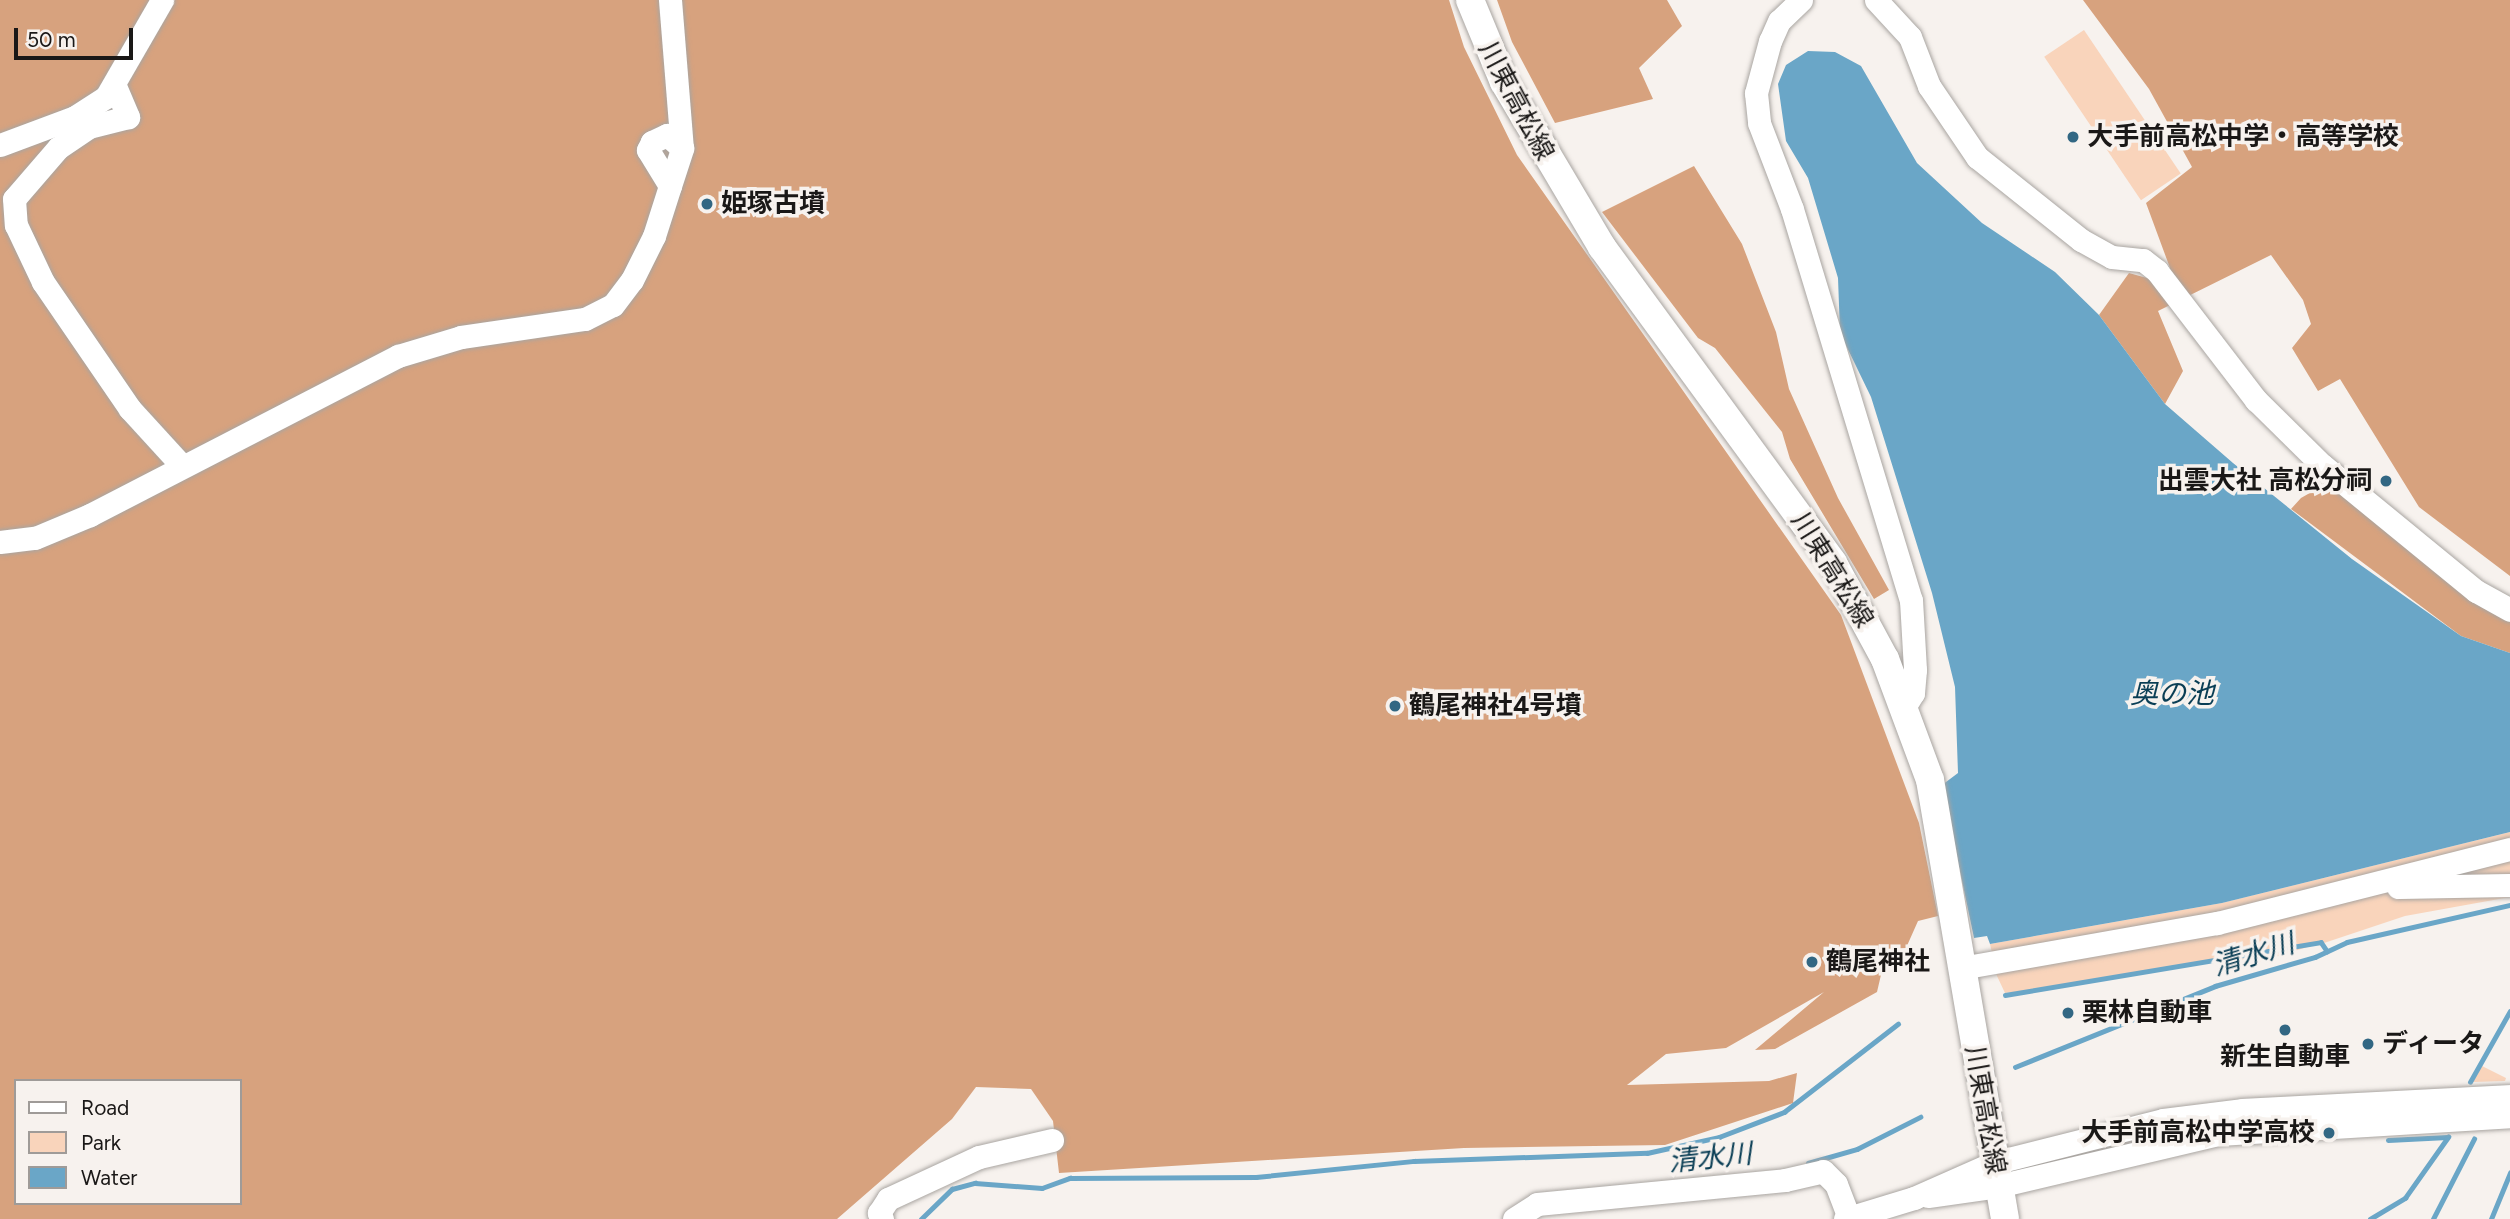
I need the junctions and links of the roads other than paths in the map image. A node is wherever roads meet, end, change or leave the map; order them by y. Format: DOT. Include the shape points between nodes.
graph roads {
  1 [pos="162,0"];
  2 [pos="670,0"];
  3 [pos="1469,0"];
  4 [pos="1801,0"];
  5 [pos="1877,0"];
  6 [pos="115,86"];
  7 [pos="0,145"];
  8 [pos="682,148"];
  9 [pos="670,186"];
  10 [pos="182,466"];
  11 [pos="0,542"];
  12 [pos="2510,610"];
  13 [pos="1905,706"];
  14 [pos="2510,849"];
  15 [pos="2510,885"];
  16 [pos="2363,887"];
  17 [pos="1961,968"];
  18 [pos="2510,1096"];
  19 [pos="2510,1116"];
  20 [pos="1052,1140"];
  21 [pos="1996,1175"];
  22 [pos="1852,1218"];
  23 [pos="881,1219"];
  24 [pos="1514,1219"];
  25 [pos="2005,1219"];
  1 -- 6 [label="street"];
  2 -- 8 [label="street"];
  3 -- 13 [label="main road, 川東高松線" via="1480,33 1543,154 1602,247 1833,563"];
  4 -- 13 [label="street" via="1779,21 1770,41 1756,93 1759,123 1791,209 1911,600 1915,670 1913,693"];
  5 -- 12 [label="street" via="1910,37 1929,86 1977,157 2081,240 2112,257 2143,260 2157,271 2256,400 2322,464 2476,591"];
  6 -- 7 [label="street" via="75,117"];
  6 -- 10 [label="street" via="128,117 89,127 58,148 14,199 16,225 57,303 130,409"];
  8 -- 9 [label="street"];
  8 -- 9 [label="street" via="667,135 652,142 648,150"];
  9 -- 10 [label="street" via="654,236 632,280 613,304 585,319 461,337 398,356"];
  10 -- 11 [label="street" via="47,534"];
  13 -- 17 [label="main road, 川東高松線" via="1930,780"];
  14 -- 16 [label="street"];
  15 -- 16 [label="street"];
  16 -- 17 [label="street" via="2217,923"];
  17 -- 21 [label="main road, 川東高松線"];
  18 -- 21 [label="street" via="2203,1113"];
  19 -- 21 [label="street" via="2218,1134"];
  20 -- 23 [label="street" via="979,1157 926,1181 888,1199 879,1213"];
  21 -- 22 [label="street"];
  21 -- 25 [label="main road, 川東高松線"];
  22 -- 24 [label="street" via="1836,1184 1823,1171 1784,1180 1537,1204"];
}
